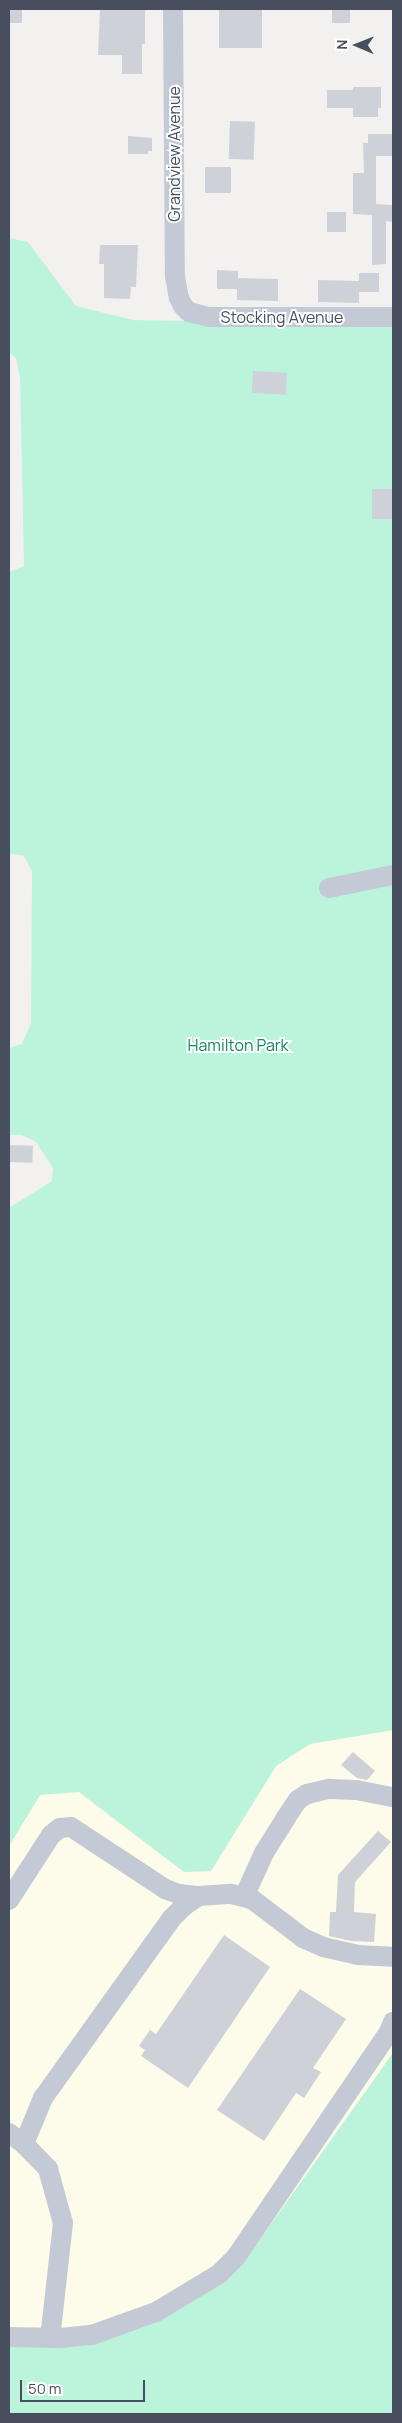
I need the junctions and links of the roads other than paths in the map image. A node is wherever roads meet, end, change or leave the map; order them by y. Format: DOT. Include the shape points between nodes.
graph roads {
  1 [pos="173,9"];
  2 [pos="179,298"];
  3 [pos="393,318"];
  4 [pos="393,876"];
  5 [pos="328,888"];
  6 [pos="393,1797"];
  7 [pos="199,1896"];
  8 [pos="244,1897"];
  9 [pos="9,1900"];
  10 [pos="393,1957"];
  11 [pos="393,2022"];
  12 [pos="17,2139"];
  13 [pos="9,2336"];
  14 [pos="50,2338"];
  1 -- 2 [label="street, Grandview Avenue" via="175,276"];
  2 -- 3 [label="street, Stocking Avenue" via="188,312 209,317"];
  4 -- 5 [label="street"];
  6 -- 8 [label="street" via="329,1789 307,1794 298,1800 264,1853"];
  7 -- 8 [label="street" via="223,1894"];
  7 -- 9 [label="street" via="166,1889 71,1827 60,1828 51,1835"];
  7 -- 12 [label="street" via="171,1919"];
  8 -- 10 [label="street" via="253,1900 303,1938 323,1947 350,1954"];
  11 -- 14 [label="street" via="236,2257 219,2274 156,2312 125,2324 92,2335"];
  12 -- 14 [label="street" via="48,2169 63,2223"];
  13 -- 14 [label="street"];
}
